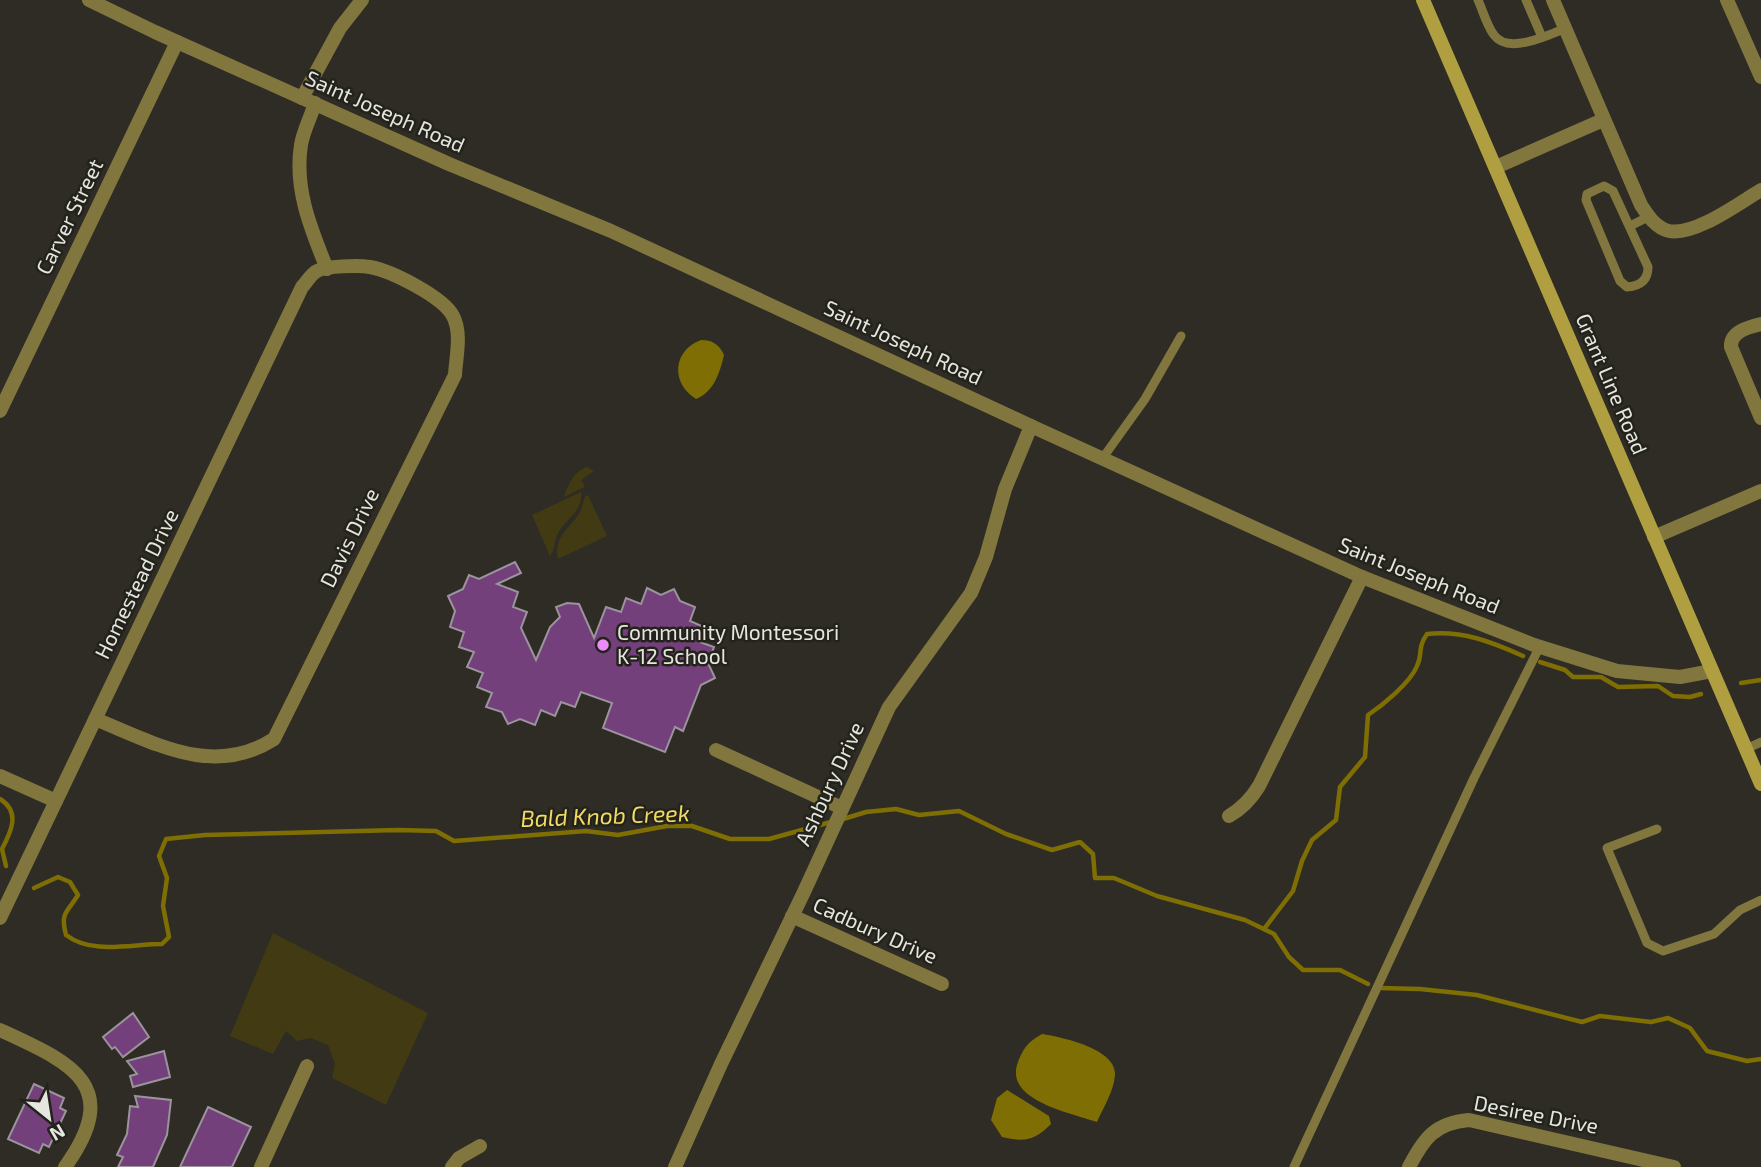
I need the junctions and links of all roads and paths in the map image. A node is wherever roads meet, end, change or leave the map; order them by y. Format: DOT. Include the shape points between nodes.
graph roads {
  1 [pos="89,0"];
  2 [pos="362,0"];
  3 [pos="1423,0"];
  4 [pos="1478,0"];
  5 [pos="1526,0"];
  6 [pos="1553,0"];
  7 [pos="1727,0"];
  8 [pos="1566,28"];
  9 [pos="1542,37"];
  10 [pos="177,42"];
  11 [pos="1761,77"];
  12 [pos="309,100"];
  13 [pos="1603,120"];
  14 [pos="1496,167"];
  15 [pos="1761,190"];
  16 [pos="1648,217"];
  17 [pos="1630,226"];
  18 [pos="322,270"];
  19 [pos="1761,324"];
  20 [pos="1181,336"];
  21 [pos="0,411"];
  22 [pos="1761,418"];
  23 [pos="1031,426"];
  24 [pos="1102,459"];
  25 [pos="1761,491"];
  26 [pos="1654,537"];
  27 [pos="1362,577"];
  28 [pos="1540,646"];
  29 [pos="1712,671"];
  30 [pos="95,719"];
  31 [pos="1761,742"];
  32 [pos="1746,749"];
  33 [pos="716,750"];
  34 [pos="0,776"];
  35 [pos="1761,784"];
  36 [pos="56,801"];
  37 [pos="841,809"];
  38 [pos="1229,816"];
  39 [pos="1657,829"];
  40 [pos="1761,900"];
  41 [pos="792,916"];
  42 [pos="0,918"];
  43 [pos="942,984"];
  44 [pos="0,1030"];
  45 [pos="307,1066"];
  46 [pos="480,1146"];
  47 [pos="65,1167"];
  48 [pos="261,1167"];
  49 [pos="452,1167"];
  50 [pos="675,1167"];
  51 [pos="1294,1167"];
  52 [pos="1409,1167"];
  53 [pos="1674,1167"];
  1 -- 10 [label="street, Saint Joseph Road"];
  2 -- 12 [label="street" via="340,28"];
  3 -- 14 [label="main road, Grant Line Road"];
  4 -- 9 [label="lane" via="1494,36 1502,42 1529,43"];
  5 -- 9 [label="lane"];
  6 -- 8 [label="street"];
  7 -- 11 [label="street"];
  8 -- 9 [label="lane"];
  8 -- 13 [label="street"];
  10 -- 12 [label="street, Saint Joseph Road"];
  10 -- 21 [label="street, Carver Street"];
  12 -- 18 [label="street" via="299,175"];
  12 -- 23 [label="street, Saint Joseph Road" via="611,230"];
  13 -- 14 [label="street"];
  13 -- 16 [label="street"];
  14 -- 26 [label="main road, Grant Line Road"];
  15 -- 16 [label="street" via="1693,228 1669,231"];
  16 -- 17 [label="lane"];
  17 -- 17 [label="lane" via="1648,273 1638,286 1627,288 1620,281 1587,194 1604,186 1613,191"];
  18 -- 30 [label="street, Homestead Drive" via="302,287"];
  18 -- 30 [label="street, Davis Drive" via="370,267 401,278 444,305 454,317 458,337 455,375 274,739 227,758 184,754"];
  19 -- 22 [label="street" via="1730,340"];
  20 -- 24 [label="lane" via="1145,399"];
  23 -- 24 [label="street, Saint Joseph Road"];
  23 -- 37 [label="street, Ashbury Drive" via="971,593 889,706"];
  24 -- 27 [label="street, Saint Joseph Road"];
  25 -- 26 [label="street"];
  26 -- 29 [label="main road, Grant Line Road"];
  27 -- 28 [label="street, Saint Joseph Road"];
  27 -- 38 [label="street" via="1259,786 1251,799"];
  28 -- 29 [label="street, Saint Joseph Road" via="1617,671 1680,677"];
  28 -- 51 [label="lane"];
  29 -- 32 [label="main road, Grant Line Road"];
  30 -- 36 [label="street, Homestead Drive"];
  31 -- 32 [label="lane"];
  32 -- 35 [label="main road, Grant Line Road"];
  33 -- 37 [label="street"];
  34 -- 36 [label="street"];
  36 -- 42 [label="street, Homestead Drive"];
  37 -- 41 [label="street, Ashbury Drive"];
  39 -- 40 [label="lane" via="1607,848 1647,943 1663,951 1714,934 1740,910"];
  41 -- 43 [label="street, Cadbury Drive"];
  41 -- 50 [label="street, Ashbury Drive"];
  44 -- 47 [label="street" via="55,1056 83,1082 90,1115"];
  45 -- 48 [label="street"];
  46 -- 49 [label="street"];
  52 -- 53 [label="street, Desiree Drive" via="1438,1127 1469,1121"];
}
